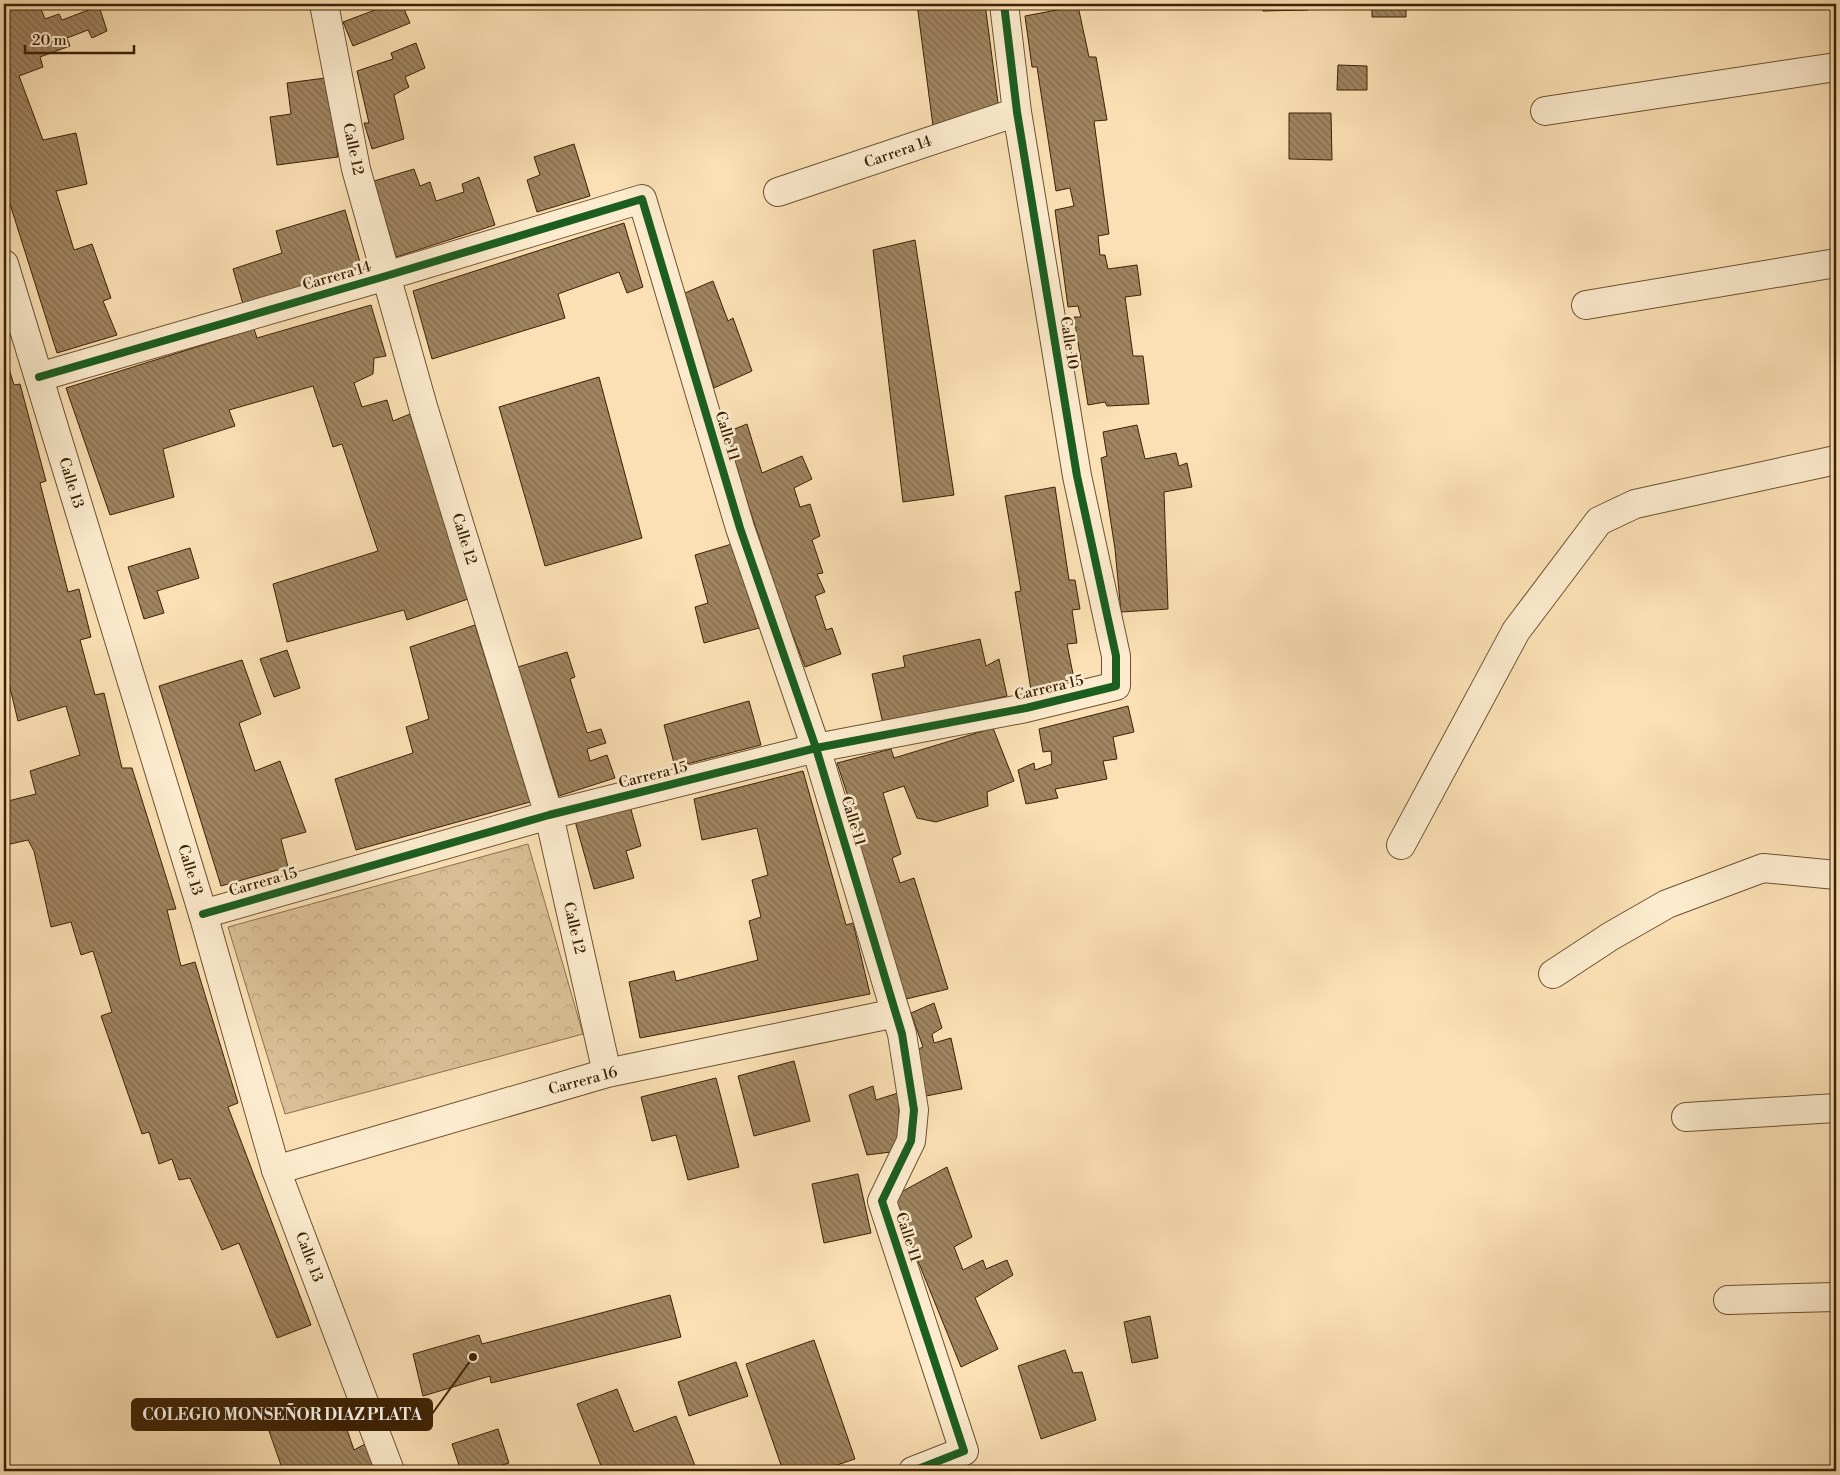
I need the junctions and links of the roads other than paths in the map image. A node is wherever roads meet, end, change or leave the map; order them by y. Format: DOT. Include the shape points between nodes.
graph roads {
  1 [pos="324,4"];
  2 [pos="1004,4"];
  3 [pos="1836,67"];
  4 [pos="1545,111"];
  5 [pos="1018,112"];
  6 [pos="778,192"];
  7 [pos="642,199"];
  8 [pos="1836,263"];
  9 [pos="4,264"];
  10 [pos="386,276"];
  11 [pos="1586,305"];
  12 [pos="39,377"];
  13 [pos="1836,460"];
  14 [pos="1116,686"];
  15 [pos="816,748"];
  16 [pos="548,815"];
  17 [pos="1401,845"];
  18 [pos="1836,875"];
  19 [pos="203,914"];
  20 [pos="1553,974"];
  21 [pos="896,1013"];
  22 [pos="607,1073"];
  23 [pos="1836,1108"];
  24 [pos="1686,1118"];
  25 [pos="276,1170"];
  26 [pos="1836,1297"];
  27 [pos="1728,1300"];
  28 [pos="390,1471"];
  29 [pos="913,1471"];
  1 -- 10 [label="street, Calle 12" via="356,170"];
  2 -- 5 [label="street, Calle 10"];
  3 -- 4 [label="street"];
  5 -- 6 [label="street, Carrera 14"];
  5 -- 14 [label="street, Calle 10" via="1077,476 1116,656"];
  7 -- 10 [label="street, Carrera 14"];
  7 -- 15 [label="street, Calle 11" via="740,528"];
  8 -- 11 [label="street"];
  9 -- 12 [label="street, Calle 13"];
  10 -- 12 [label="street, Carrera 14"];
  10 -- 16 [label="street, Calle 12"];
  12 -- 19 [label="street, Calle 13"];
  13 -- 17 [label="street" via="1636,504 1599,521 1516,631"];
  14 -- 15 [label="street, Carrera 15" via="1026,708"];
  15 -- 16 [label="street, Carrera 15"];
  15 -- 21 [label="street, Calle 11"];
  16 -- 19 [label="street, Carrera 15"];
  16 -- 22 [label="street, Calle 12"];
  18 -- 20 [label="street" via="1763,868 1667,904"];
  19 -- 25 [label="street, Calle 13"];
  21 -- 22 [label="street, Carrera 16"];
  21 -- 29 [label="street, Calle 11" via="914,1110 911,1140 882,1201 964,1451"];
  22 -- 25 [label="street, Carrera 16"];
  23 -- 24 [label="street"];
  25 -- 28 [label="street, Calle 13"];
  26 -- 27 [label="street"];
}
